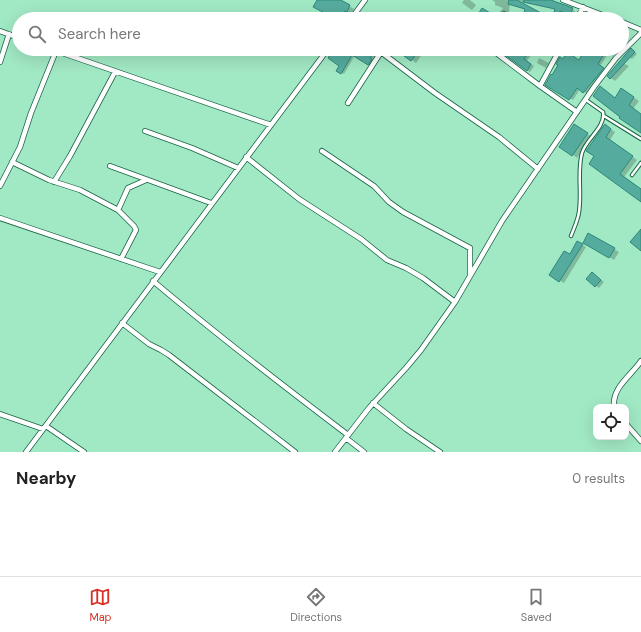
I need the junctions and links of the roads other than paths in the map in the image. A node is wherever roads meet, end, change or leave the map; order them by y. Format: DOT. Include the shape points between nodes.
graph roads {
  1 [pos="365,0"];
  2 [pos="563,0"];
  3 [pos="583,7"];
  4 [pos="356,12"];
  5 [pos="580,12"];
  6 [pos="596,12"];
  7 [pos="629,25"];
  8 [pos="0,31"];
  9 [pos="641,31"];
  10 [pos="9,34"];
  11 [pos="12,35"];
  12 [pos="629,44"];
  13 [pos="52,56"];
  14 [pos="71,56"];
  15 [pos="323,56"];
  16 [pos="375,56"];
  17 [pos="387,56"];
  18 [pos="500,56"];
  19 [pos="556,56"];
  20 [pos="618,56"];
  21 [pos="0,62"];
  22 [pos="115,72"];
  23 [pos="540,86"];
  24 [pos="585,100"];
  25 [pos="348,103"];
  26 [pos="577,112"];
  27 [pos="604,116"];
  28 [pos="271,125"];
  29 [pos="145,131"];
  30 [pos="641,139"];
  31 [pos="322,151"];
  32 [pos="246,157"];
  33 [pos="12,162"];
  34 [pos="641,162"];
  35 [pos="110,166"];
  36 [pos="238,168"];
  37 [pos="538,169"];
  38 [pos="632,175"];
  39 [pos="146,180"];
  40 [pos="54,182"];
  41 [pos="0,186"];
  42 [pos="211,204"];
  43 [pos="118,210"];
  44 [pos="0,218"];
  45 [pos="571,236"];
  46 [pos="122,259"];
  47 [pos="160,272"];
  48 [pos="470,277"];
  49 [pos="153,281"];
  50 [pos="455,302"];
  51 [pos="122,323"];
  52 [pos="641,361"];
  53 [pos="373,403"];
  54 [pos="614,404"];
  55 [pos="0,414"];
  56 [pos="44,427"];
  57 [pos="629,428"];
  58 [pos="347,436"];
  59 [pos="641,442"];
  60 [pos="78,450"];
  61 [pos="26,452"];
  62 [pos="84,452"];
  63 [pos="295,452"];
  64 [pos="335,452"];
  65 [pos="364,452"];
  66 [pos="440,452"];
  1 -- 4 [label="street"];
  2 -- 3 [label="street"];
  3 -- 5 [label="street"];
  3 -- 6 [label="street"];
  7 -- 9 [label="street"];
  8 -- 10 [label="street"];
  9 -- 12 [label="street"];
  10 -- 11 [label="street"];
  10 -- 21 [label="street"];
  13 -- 33 [label="street" via="20,147"];
  14 -- 22 [label="street"];
  15 -- 28 [label="street"];
  16 -- 25 [label="street"];
  17 -- 37 [label="street" via="499,137"];
  18 -- 23 [label="street"];
  19 -- 23 [label="street"];
  20 -- 24 [label="street"];
  22 -- 28 [label="street"];
  22 -- 40 [label="street"];
  23 -- 26 [label="street"];
  24 -- 26 [label="street"];
  24 -- 27 [label="lane" via="603,112"];
  26 -- 37 [label="street"];
  27 -- 30 [label="lane"];
  27 -- 45 [label="lane" via="583,150 579,213"];
  28 -- 32 [label="street"];
  29 -- 36 [label="street"];
  31 -- 48 [label="street" via="374,186 398,209 470,248"];
  32 -- 36 [label="street"];
  32 -- 50 [label="street" via="299,200 385,258 423,278"];
  33 -- 40 [label="street"];
  33 -- 41 [label="street"];
  34 -- 38 [label="lane"];
  35 -- 39 [label="street"];
  36 -- 42 [label="street"];
  37 -- 48 [label="street" via="502,221"];
  39 -- 42 [label="street"];
  39 -- 43 [label="street" via="128,188"];
  40 -- 43 [label="street" via="80,190"];
  42 -- 47 [label="street"];
  43 -- 46 [label="street" via="136,230"];
  44 -- 46 [label="street"];
  46 -- 47 [label="street"];
  47 -- 49 [label="street"];
  48 -- 50 [label="street"];
  49 -- 51 [label="street"];
  49 -- 58 [label="street"];
  50 -- 53 [label="street" via="416,356"];
  51 -- 56 [label="street"];
  51 -- 63 [label="street" via="148,344 169,355"];
  52 -- 54 [label="street" via="617,390"];
  53 -- 58 [label="street"];
  53 -- 66 [label="street"];
  55 -- 56 [label="street"];
  56 -- 60 [label="street"];
  56 -- 61 [label="street"];
  57 -- 59 [label="street"];
  58 -- 64 [label="street"];
  58 -- 65 [label="street"];
  60 -- 62 [label="street"];
}
